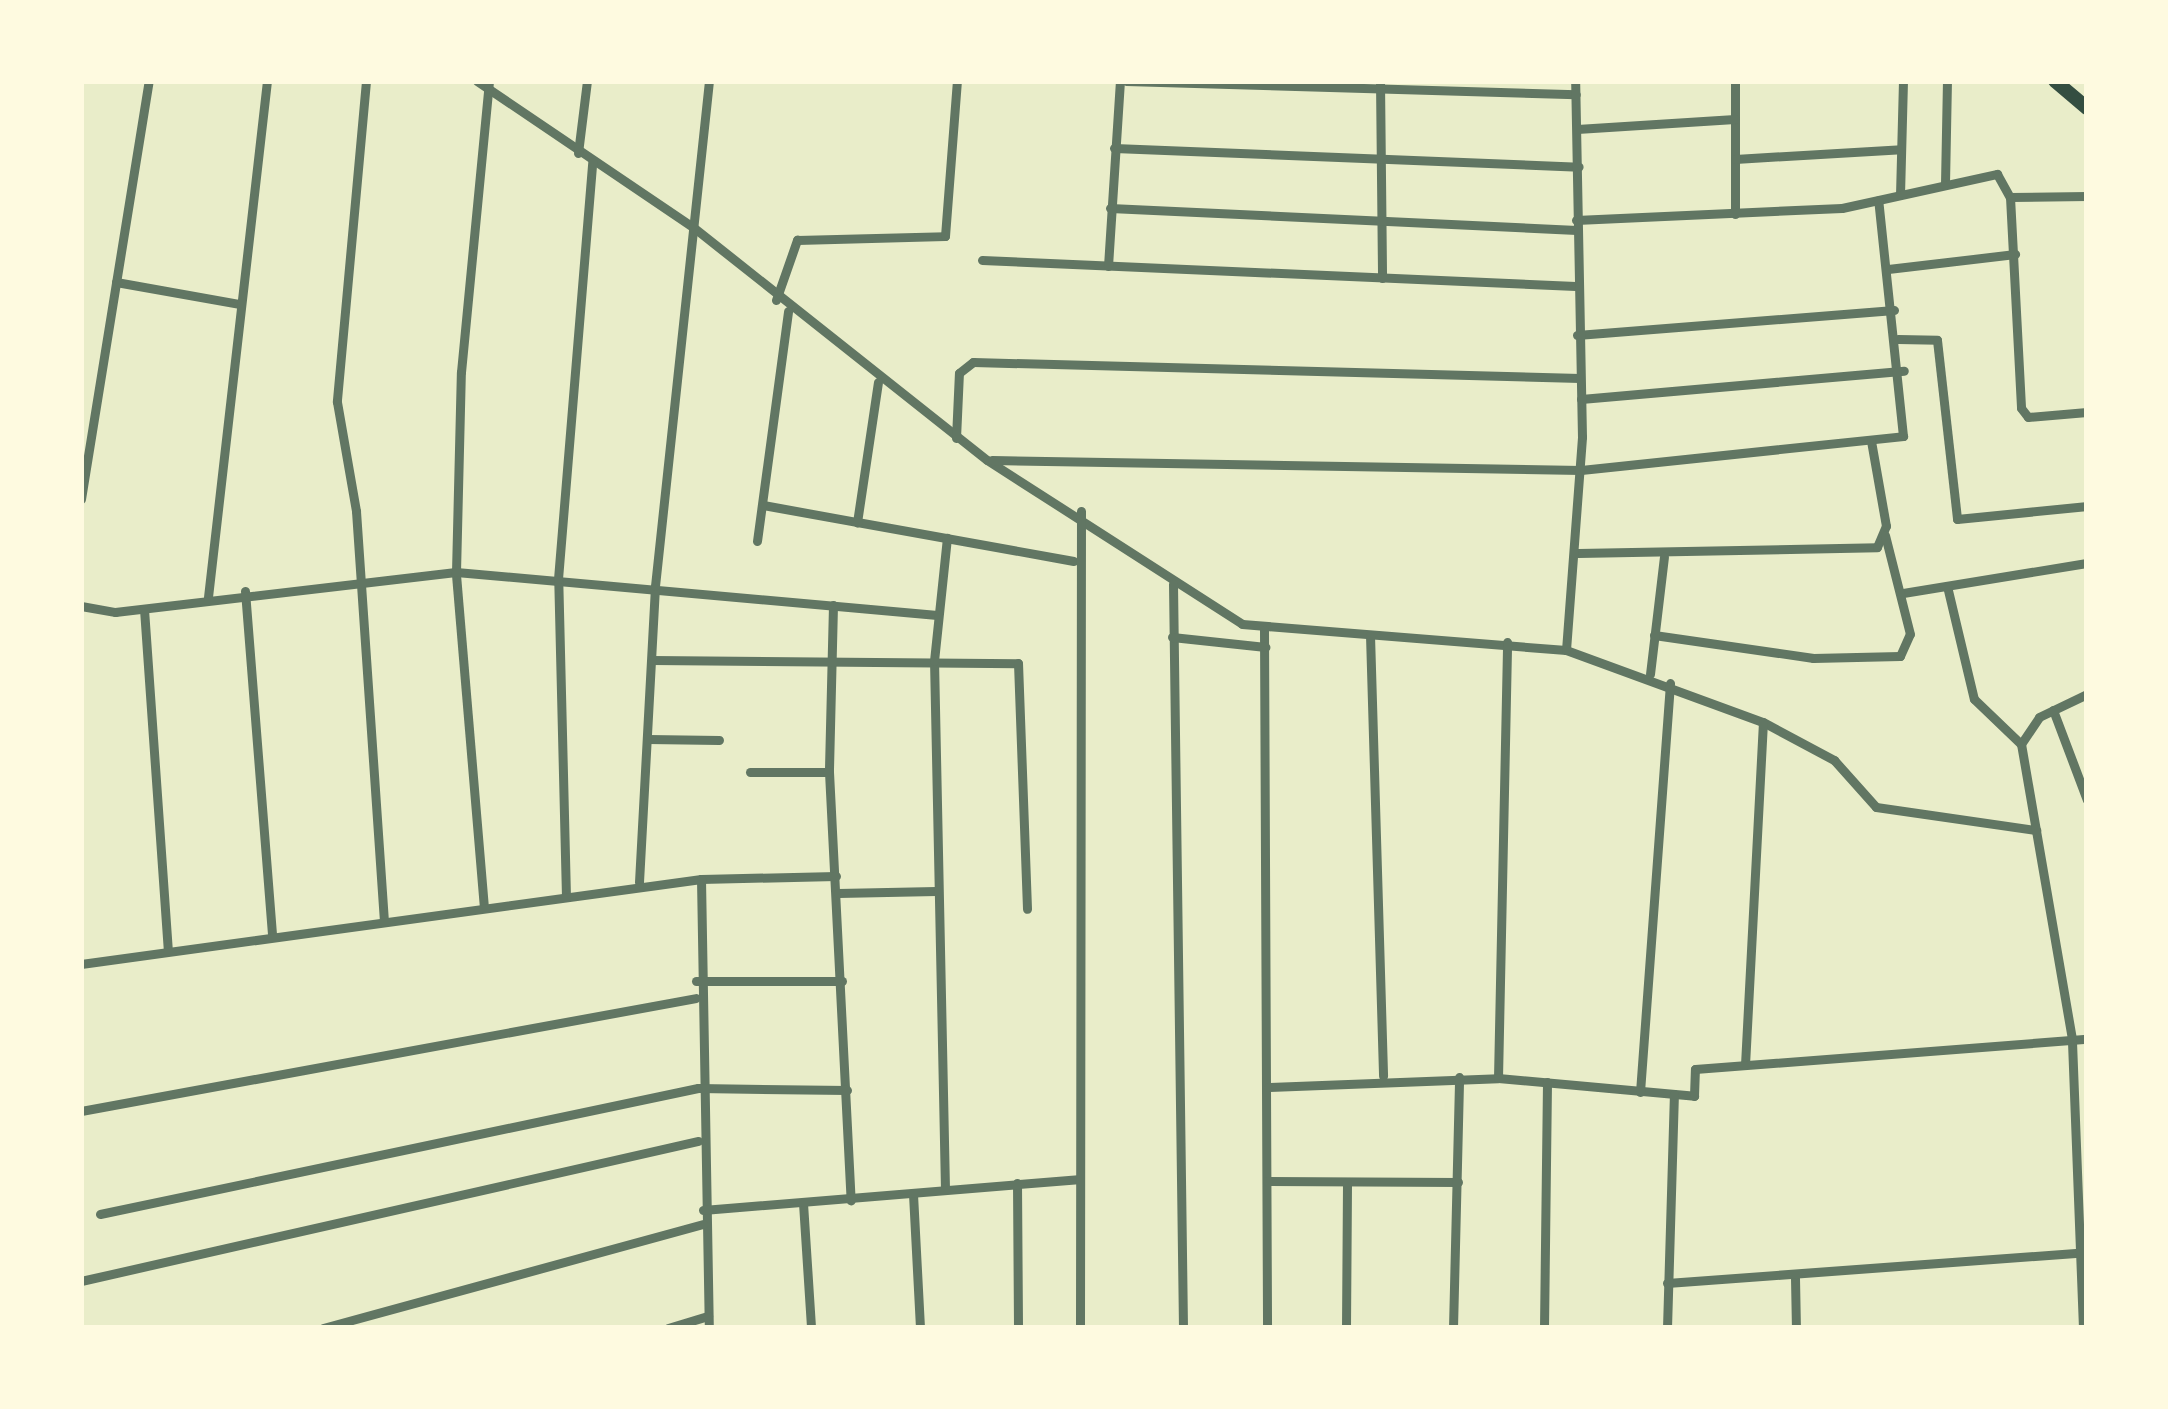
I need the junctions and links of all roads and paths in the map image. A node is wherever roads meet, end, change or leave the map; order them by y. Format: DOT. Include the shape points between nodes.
graph roads {
  1 [pos="149,81"];
  2 [pos="267,81"];
  3 [pos="366,81"];
  4 [pos="477,81"];
  5 [pos="587,81"];
  6 [pos="709,81"];
  7 [pos="957,81"];
  8 [pos="1123,81"];
  9 [pos="1576,81"];
  10 [pos="1735,81"];
  11 [pos="1903,81"];
  12 [pos="1947,81"];
  13 [pos="2055,81"];
  14 [pos="488,85"];
  15 [pos="1380,86"];
  16 [pos="1576,94"];
  17 [pos="2087,108"];
  18 [pos="1735,119"];
  19 [pos="1577,129"];
  20 [pos="1114,148"];
  21 [pos="1901,149"];
  22 [pos="578,153"];
  23 [pos="1382,159"];
  24 [pos="1735,159"];
  25 [pos="592,162"];
  26 [pos="1579,167"];
  27 [pos="1945,184"];
  28 [pos="1900,195"];
  29 [pos="2087,196"];
  30 [pos="2010,197"];
  31 [pos="1878,200"];
  32 [pos="1110,208"];
  33 [pos="1735,214"];
  34 [pos="1382,218"];
  35 [pos="1576,225"];
  36 [pos="693,227"];
  37 [pos="2015,254"];
  38 [pos="982,260"];
  39 [pos="1108,266"];
  40 [pos="1888,269"];
  41 [pos="1382,278"];
  42 [pos="116,282"];
  43 [pos="1575,286"];
  44 [pos="776,300"];
  45 [pos="240,304"];
  46 [pos="788,310"];
  47 [pos="1894,310"];
  48 [pos="1577,335"];
  49 [pos="1898,339"];
  50 [pos="1904,371"];
  51 [pos="1580,378"];
  52 [pos="878,382"];
  53 [pos="1581,400"];
  54 [pos="2087,412"];
  55 [pos="956,438"];
  56 [pos="1871,441"];
  57 [pos="987,460"];
  58 [pos="1581,470"];
  59 [pos="81,499"];
  60 [pos="763,505"];
  61 [pos="2087,506"];
  62 [pos="1081,511"];
  63 [pos="856,522"];
  64 [pos="1885,535"];
  65 [pos="947,538"];
  66 [pos="757,541"];
  67 [pos="1579,553"];
  68 [pos="1664,557"];
  69 [pos="1074,561"];
  70 [pos="2087,563"];
  71 [pos="456,572"];
  72 [pos="360,576"];
  73 [pos="558,579"];
  74 [pos="1173,584"];
  75 [pos="655,586"];
  76 [pos="1948,586"];
  77 [pos="244,591"];
  78 [pos="1903,593"];
  79 [pos="208,597"];
  80 [pos="832,605"];
  81 [pos="81,606"];
  82 [pos="144,609"];
  83 [pos="937,615"];
  84 [pos="1264,630"];
  85 [pos="1370,634"];
  86 [pos="1654,634"];
  87 [pos="1172,637"];
  88 [pos="1507,642"];
  89 [pos="1265,647"];
  90 [pos="1566,650"];
  91 [pos="652,660"];
  92 [pos="934,661"];
  93 [pos="828,663"];
  94 [pos="1650,674"];
  95 [pos="1670,682"];
  96 [pos="2087,694"];
  97 [pos="2054,710"];
  98 [pos="1762,722"];
  99 [pos="647,739"];
  100 [pos="719,740"];
  101 [pos="2020,745"];
  102 [pos="2087,755"];
  103 [pos="2074,760"];
  104 [pos="750,772"];
  105 [pos="829,772"];
  106 [pos="2087,800"];
  107 [pos="2036,830"];
  108 [pos="836,875"];
  109 [pos="701,879"];
  110 [pos="639,882"];
  111 [pos="935,892"];
  112 [pos="838,893"];
  113 [pos="566,897"];
  114 [pos="484,908"];
  115 [pos="1028,909"];
  116 [pos="384,920"];
  117 [pos="272,935"];
  118 [pos="168,951"];
  119 [pos="81,964"];
  120 [pos="696,981"];
  121 [pos="842,981"];
  122 [pos="696,998"];
  123 [pos="2072,1039"];
  124 [pos="2087,1039"];
  125 [pos="1745,1065"];
  126 [pos="1383,1076"];
  127 [pos="1459,1077"];
  128 [pos="1498,1078"];
  129 [pos="1547,1082"];
  130 [pos="1268,1087"];
  131 [pos="698,1088"];
  132 [pos="847,1090"];
  133 [pos="1640,1092"];
  134 [pos="1674,1094"];
  135 [pos="81,1111"];
  136 [pos="698,1141"];
  137 [pos="1078,1179"];
  138 [pos="1267,1181"];
  139 [pos="1348,1182"];
  140 [pos="1458,1182"];
  141 [pos="1017,1183"];
  142 [pos="945,1189"];
  143 [pos="914,1194"];
  144 [pos="850,1200"];
  145 [pos="803,1203"];
  146 [pos="703,1210"];
  147 [pos="100,1214"];
  148 [pos="703,1224"];
  149 [pos="2080,1252"];
  150 [pos="1795,1278"];
  151 [pos="81,1281"];
  152 [pos="1667,1283"];
  153 [pos="708,1316"];
  154 [pos="323,1328"];
  155 [pos="668,1328"];
  156 [pos="709,1328"];
  157 [pos="811,1328"];
  158 [pos="920,1328"];
  159 [pos="1018,1328"];
  160 [pos="1080,1328"];
  161 [pos="1183,1328"];
  162 [pos="1268,1328"];
  163 [pos="1346,1328"];
  164 [pos="1454,1328"];
  165 [pos="1544,1328"];
  166 [pos="1667,1328"];
  167 [pos="1796,1328"];
  168 [pos="2083,1328"];
  1 -- 42 [label="street"];
  2 -- 45 [label="street"];
  3 -- 72 [label="street" via="337,402"];
  4 -- 14 [label="street"];
  5 -- 22 [label="street"];
  6 -- 36 [label="street"];
  7 -- 44 [label="street" via="945,236 797,240"];
  8 -- 15 [label="street"];
  8 -- 20 [label="street"];
  9 -- 16 [label="street"];
  10 -- 18 [label="street"];
  11 -- 21 [label="street"];
  12 -- 27 [label="street"];
  13 -- 17 [label="main road"];
  14 -- 22 [label="street"];
  14 -- 71 [label="street" via="461,372"];
  15 -- 16 [label="street"];
  15 -- 23 [label="street"];
  16 -- 19 [label="street"];
  18 -- 19 [label="street"];
  18 -- 24 [label="street"];
  19 -- 26 [label="street"];
  20 -- 23 [label="street"];
  20 -- 32 [label="street"];
  21 -- 24 [label="street"];
  21 -- 28 [label="street"];
  22 -- 25 [label="street"];
  23 -- 26 [label="street"];
  23 -- 34 [label="street"];
  24 -- 33 [label="street"];
  25 -- 36 [label="street"];
  25 -- 73 [label="street"];
  26 -- 35 [label="street"];
  27 -- 28 [label="street"];
  27 -- 30 [label="street" via="1996,174"];
  28 -- 31 [label="street"];
  29 -- 30 [label="street"];
  30 -- 37 [label="street"];
  31 -- 33 [label="street"];
  31 -- 40 [label="street"];
  32 -- 34 [label="street"];
  32 -- 39 [label="street"];
  33 -- 35 [label="street"];
  34 -- 35 [label="street"];
  34 -- 41 [label="street"];
  35 -- 43 [label="street"];
  36 -- 44 [label="street"];
  36 -- 75 [label="street"];
  37 -- 40 [label="street"];
  37 -- 54 [label="street" via="2023,413"];
  38 -- 39 [label="street"];
  39 -- 41 [label="street"];
  40 -- 47 [label="street"];
  41 -- 43 [label="street"];
  42 -- 45 [label="street"];
  42 -- 59 [label="street"];
  43 -- 48 [label="street"];
  44 -- 46 [label="street"];
  45 -- 79 [label="street"];
  46 -- 52 [label="street"];
  46 -- 60 [label="street"];
  47 -- 48 [label="street"];
  47 -- 49 [label="street"];
  48 -- 51 [label="street"];
  49 -- 50 [label="street"];
  49 -- 61 [label="street" via="1937,340 1957,519"];
  50 -- 53 [label="street"];
  50 -- 56 [label="street" via="1907,433"];
  51 -- 53 [label="street"];
  51 -- 55 [label="street" via="1111,363 962,367"];
  52 -- 55 [label="street"];
  52 -- 63 [label="street"];
  53 -- 58 [label="street"];
  55 -- 57 [label="street"];
  56 -- 58 [label="street"];
  56 -- 64 [label="street"];
  57 -- 58 [label="street"];
  57 -- 62 [label="street"];
  58 -- 67 [label="street"];
  60 -- 63 [label="street"];
  60 -- 66 [label="street"];
  62 -- 69 [label="street"];
  62 -- 74 [label="street"];
  63 -- 65 [label="street"];
  64 -- 68 [label="street" via="1868,550"];
  64 -- 78 [label="street"];
  65 -- 69 [label="street"];
  65 -- 83 [label="street"];
  67 -- 68 [label="street"];
  67 -- 90 [label="street"];
  68 -- 86 [label="street"];
  69 -- 137 [label="street"];
  70 -- 76 [label="street"];
  71 -- 72 [label="street"];
  71 -- 73 [label="street"];
  71 -- 114 [label="street"];
  72 -- 77 [label="street"];
  72 -- 116 [label="street"];
  73 -- 75 [label="street"];
  73 -- 113 [label="street"];
  74 -- 84 [label="street"];
  74 -- 87 [label="street"];
  75 -- 80 [label="street"];
  75 -- 91 [label="street"];
  76 -- 78 [label="street"];
  76 -- 101 [label="street" via="1974,699"];
  77 -- 79 [label="street"];
  77 -- 117 [label="street"];
  78 -- 86 [label="street" via="1909,646 1894,658"];
  79 -- 82 [label="street"];
  80 -- 83 [label="street"];
  80 -- 93 [label="street"];
  81 -- 82 [label="street"];
  82 -- 118 [label="street"];
  83 -- 92 [label="street"];
  84 -- 85 [label="street"];
  84 -- 89 [label="street"];
  85 -- 88 [label="street"];
  85 -- 126 [label="street"];
  86 -- 94 [label="street"];
  87 -- 89 [label="street"];
  87 -- 161 [label="street"];
  88 -- 90 [label="street"];
  88 -- 128 [label="street"];
  89 -- 130 [label="street"];
  90 -- 94 [label="street"];
  91 -- 93 [label="street"];
  91 -- 99 [label="street"];
  92 -- 93 [label="street"];
  92 -- 111 [label="street"];
  92 -- 115 [label="street" via="1010,659 1024,688"];
  93 -- 105 [label="street"];
  94 -- 95 [label="street"];
  95 -- 98 [label="street"];
  95 -- 133 [label="street"];
  96 -- 97 [label="street"];
  97 -- 101 [label="street"];
  97 -- 103 [label="street"];
  98 -- 107 [label="street" via="1834,760 1876,807"];
  98 -- 125 [label="street"];
  99 -- 100 [label="street"];
  99 -- 110 [label="street"];
  101 -- 107 [label="street"];
  102 -- 103 [label="street"];
  103 -- 106 [label="street"];
  104 -- 105 [label="street"];
  105 -- 108 [label="street"];
  107 -- 123 [label="street"];
  108 -- 109 [label="street"];
  108 -- 112 [label="street"];
  109 -- 110 [label="street"];
  109 -- 120 [label="street"];
  110 -- 113 [label="street"];
  111 -- 112 [label="street"];
  111 -- 142 [label="street"];
  112 -- 121 [label="street"];
  113 -- 114 [label="street"];
  114 -- 116 [label="street"];
  116 -- 117 [label="street"];
  117 -- 118 [label="street"];
  118 -- 119 [label="street"];
  120 -- 121 [label="street"];
  120 -- 122 [label="street"];
  121 -- 132 [label="street"];
  122 -- 131 [label="street"];
  122 -- 135 [label="street"];
  123 -- 124 [label="street"];
  123 -- 125 [label="street"];
  123 -- 149 [label="street"];
  125 -- 134 [label="street" via="1695,1069 1694,1096"];
  126 -- 127 [label="street"];
  126 -- 130 [label="street"];
  127 -- 128 [label="street"];
  127 -- 140 [label="street"];
  128 -- 129 [label="street"];
  129 -- 133 [label="street"];
  129 -- 165 [label="street"];
  130 -- 138 [label="street"];
  131 -- 132 [label="street"];
  131 -- 136 [label="street"];
  131 -- 147 [label="street"];
  132 -- 144 [label="street"];
  133 -- 134 [label="street"];
  134 -- 152 [label="street"];
  136 -- 146 [label="street"];
  136 -- 151 [label="street"];
  137 -- 141 [label="street"];
  137 -- 160 [label="street"];
  138 -- 139 [label="street"];
  138 -- 162 [label="street"];
  139 -- 140 [label="street"];
  139 -- 163 [label="street"];
  140 -- 164 [label="street"];
  141 -- 142 [label="street"];
  141 -- 159 [label="street"];
  142 -- 143 [label="street"];
  143 -- 144 [label="street"];
  143 -- 158 [label="street"];
  144 -- 145 [label="street"];
  145 -- 146 [label="street"];
  145 -- 157 [label="street"];
  146 -- 148 [label="street"];
  148 -- 153 [label="street"];
  148 -- 154 [label="street"];
  149 -- 150 [label="street"];
  149 -- 168 [label="street"];
  150 -- 152 [label="street"];
  150 -- 167 [label="street"];
  152 -- 166 [label="street"];
  153 -- 155 [label="street"];
  153 -- 156 [label="street"];
}
